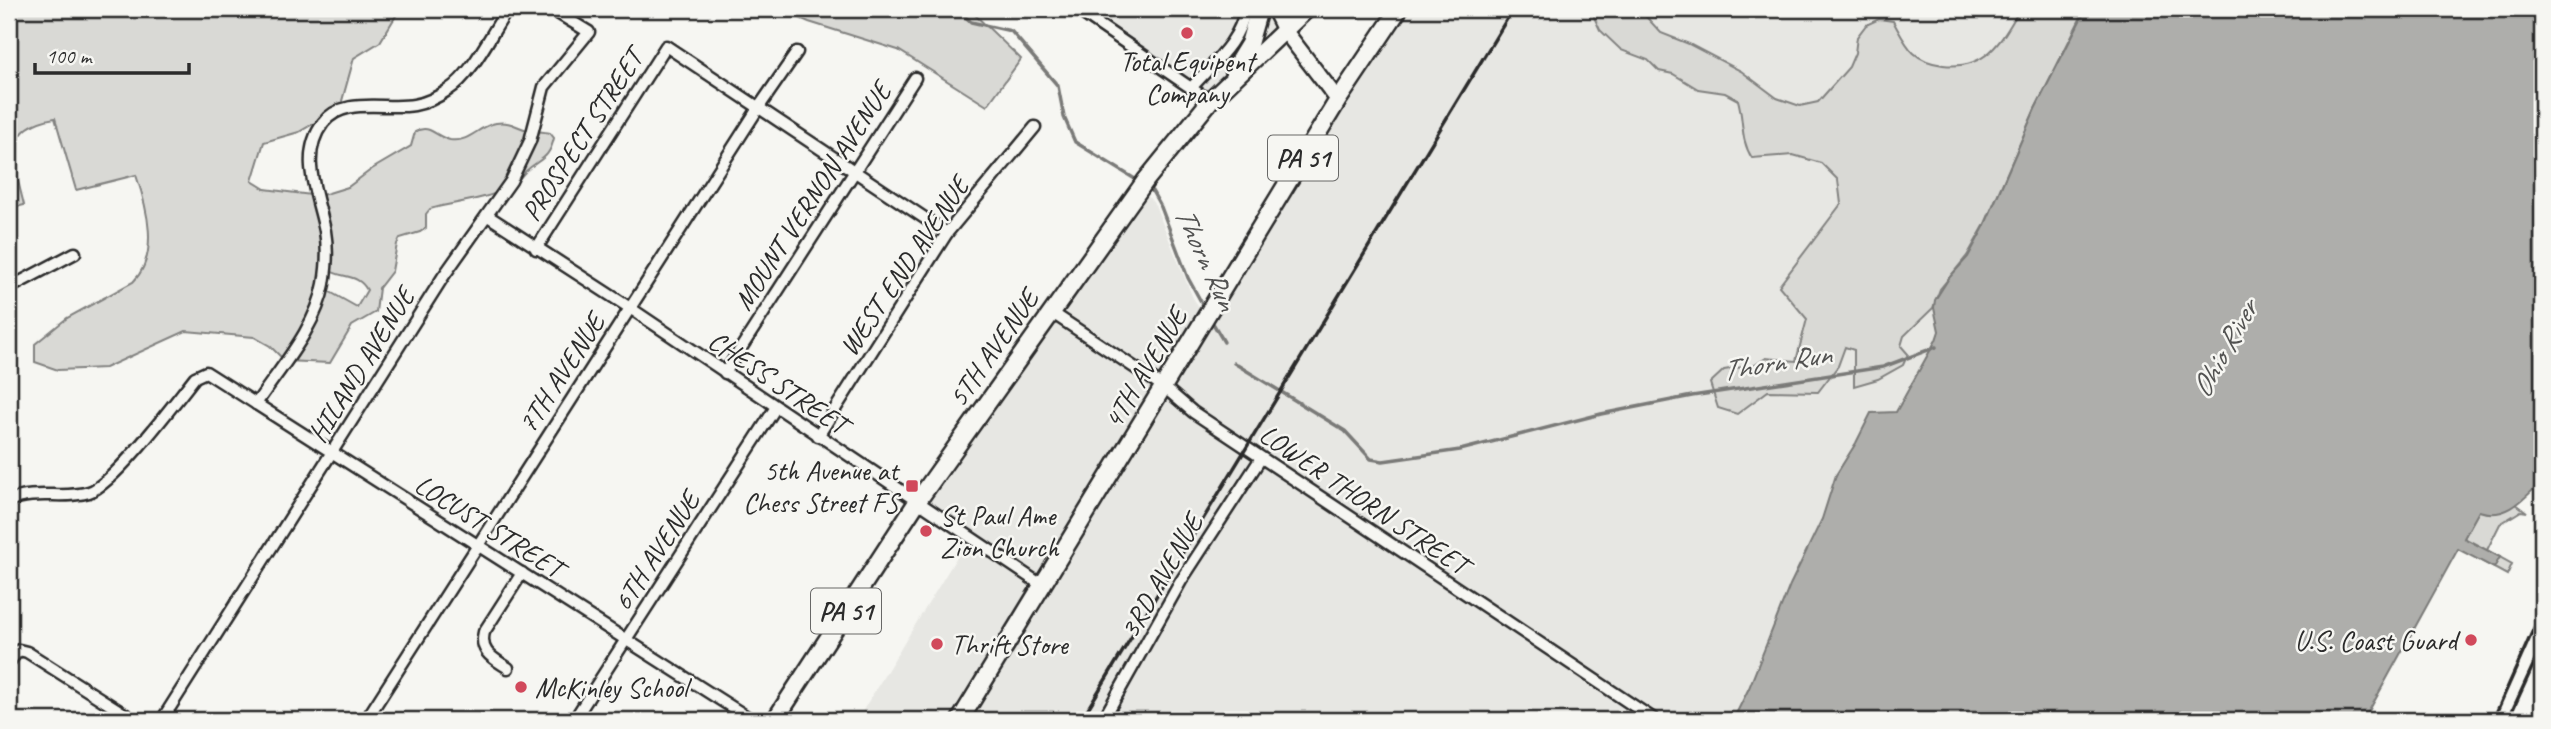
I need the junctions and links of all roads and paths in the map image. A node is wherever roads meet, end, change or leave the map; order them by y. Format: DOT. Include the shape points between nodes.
graph roads {
  1 [pos="508,9"];
  2 [pos="551,9"];
  3 [pos="1076,9"];
  4 [pos="1245,9"];
  5 [pos="1259,9"];
  6 [pos="1274,9"];
  7 [pos="1307,9"];
  8 [pos="1399,9"];
  9 [pos="1284,31"];
  10 [pos="797,52"];
  11 [pos="915,78"];
  12 [pos="1192,86"];
  13 [pos="1338,100"];
  14 [pos="1210,101"];
  15 [pos="759,107"];
  16 [pos="1035,127"];
  17 [pos="855,171"];
  18 [pos="488,216"];
  19 [pos="947,233"];
  20 [pos="537,249"];
  21 [pos="75,253"];
  22 [pos="9,288"];
  23 [pos="630,308"];
  24 [pos="1051,312"];
  25 [pos="725,373"];
  26 [pos="1164,387"];
  27 [pos="256,404"];
  28 [pos="776,407"];
  29 [pos="818,436"];
  30 [pos="332,453"];
  31 [pos="1261,458"];
  32 [pos="9,501"];
  33 [pos="917,502"];
  34 [pos="477,545"];
  35 [pos="522,573"];
  36 [pos="1043,586"];
  37 [pos="626,640"];
  38 [pos="9,662"];
  39 [pos="508,668"];
  40 [pos="134,720"];
  41 [pos="162,720"];
  42 [pos="366,720"];
  43 [pos="574,720"];
  44 [pos="752,720"];
  45 [pos="775,720"];
  46 [pos="960,720"];
  47 [pos="1103,720"];
  48 [pos="1655,720"];
  1 -- 27 [label="street" via="466,73 449,90 418,104 341,109 323,123 312,148 311,165 326,240 323,288 308,325"];
  2 -- 18 [label="street, HILAND AVENUE" via="589,32 544,88 530,141"];
  3 -- 12 [label="street"];
  4 -- 12 [label="street" via="1232,42"];
  5 -- 14 [label="main road" via="1249,44"];
  6 -- 9 [label="street"];
  7 -- 9 [label="main road, PA 51"];
  8 -- 13 [label="main road, 4TH AVENUE / PA 51"];
  9 -- 13 [label="street"];
  9 -- 14 [label="main road, 5TH AVENUE / PA 51"];
  10 -- 15 [label="street, 7TH AVENUE"];
  11 -- 17 [label="street, MOUNT VERNON AVENUE"];
  12 -- 14 [label="street"];
  13 -- 26 [label="main road, 4TH AVENUE / PA 51"];
  14 -- 24 [label="main road, 5TH AVENUE / PA 51" via="1146,180"];
  15 -- 17 [label="street"];
  15 -- 20 [label="street, PROSPECT STREET" via="666,46"];
  15 -- 23 [label="street, 7TH AVENUE"];
  16 -- 19 [label="street, WEST END AVENUE"];
  17 -- 19 [label="street"];
  17 -- 25 [label="street, MOUNT VERNON AVENUE"];
  18 -- 20 [label="street, CHESS STREET"];
  18 -- 30 [label="street, HILAND AVENUE" via="443,277"];
  19 -- 29 [label="street, WEST END AVENUE"];
  20 -- 23 [label="street, CHESS STREET"];
  21 -- 22 [label="street"];
  23 -- 25 [label="street, CHESS STREET"];
  23 -- 34 [label="street, 7TH AVENUE"];
  24 -- 26 [label="street, LOWER THORN STREET"];
  24 -- 33 [label="main road, 5TH AVENUE / PA 51"];
  25 -- 28 [label="street, CHESS STREET"];
  26 -- 31 [label="street, LOWER THORN STREET"];
  26 -- 36 [label="main road, 4TH AVENUE / PA 51"];
  27 -- 30 [label="street, LOCUST STREET"];
  27 -- 32 [label="street, LOCUST STREET" via="203,372 97,489 26,495"];
  28 -- 29 [label="street, CHESS STREET"];
  28 -- 37 [label="street, 6TH AVENUE"];
  29 -- 33 [label="street, CHESS STREET"];
  30 -- 34 [label="street, LOCUST STREET"];
  30 -- 41 [label="street, HILAND AVENUE"];
  31 -- 47 [label="street, 3RD AVENUE" via="1181,581"];
  31 -- 48 [label="street, LOWER THORN STREET"];
  33 -- 36 [label="street, CHESS STREET"];
  33 -- 45 [label="main road, 5TH AVENUE / PA 51"];
  34 -- 35 [label="street, LOCUST STREET"];
  34 -- 42 [label="street, 7TH AVENUE"];
  35 -- 37 [label="street, LOCUST STREET"];
  35 -- 39 [label="street" via="482,638 485,651"];
  36 -- 46 [label="main road, 4TH AVENUE / PA 51"];
  37 -- 43 [label="street, 6TH AVENUE"];
  37 -- 44 [label="street, LOCUST STREET"];
  38 -- 40 [label="street" via="19,650 27,652"];
}
